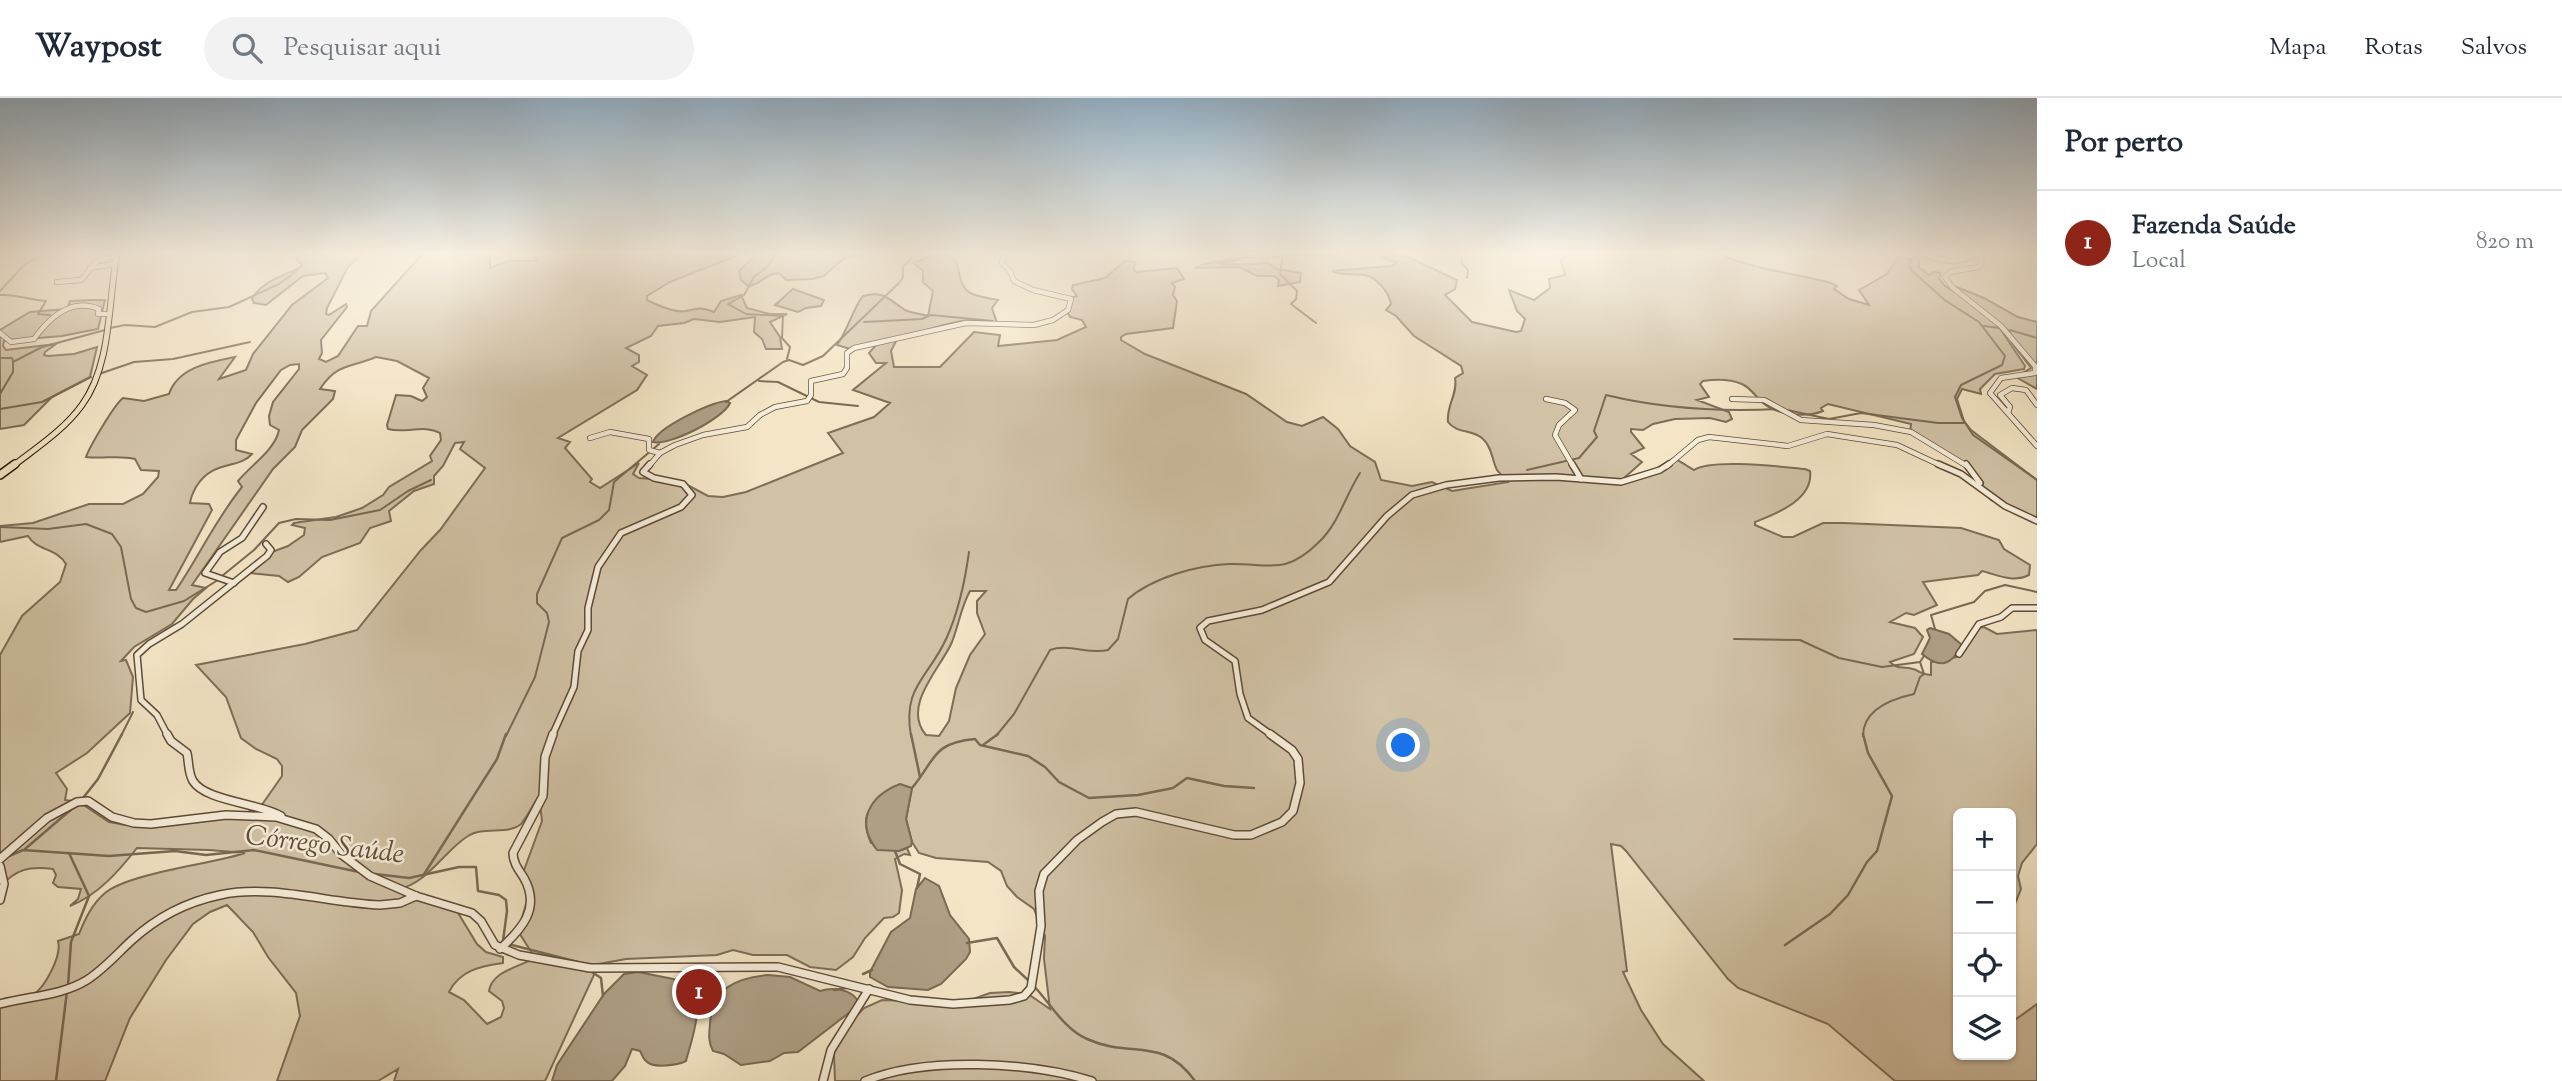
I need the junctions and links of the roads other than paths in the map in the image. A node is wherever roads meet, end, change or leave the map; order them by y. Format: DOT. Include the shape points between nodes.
graph roads {
  1 [pos="109,299"];
  2 [pos="1070,299"];
  3 [pos="1967,299"];
  4 [pos="106,314"];
  5 [pos="0,333"];
  6 [pos="1546,399"];
  7 [pos="1732,399"];
  8 [pos="2037,405"];
  9 [pos="2008,413"];
  10 [pos="590,438"];
  11 [pos="2037,446"];
  12 [pos="660,453"];
  13 [pos="0,469"];
  14 [pos="8,469"];
  15 [pos="0,475"];
  16 [pos="1581,479"];
  17 [pos="1982,487"];
  18 [pos="263,507"];
  19 [pos="2037,520"];
  20 [pos="265,544"];
  21 [pos="234,583"];
  22 [pos="2037,608"];
  23 [pos="1959,654"];
  24 [pos="284,818"];
  25 [pos="0,859"];
  26 [pos="0,866"];
  27 [pos="416,895"];
  28 [pos="0,900"];
  29 [pos="500,949"];
  30 [pos="869,989"];
  31 [pos="0,1003"];
  32 [pos="823,1081"];
  33 [pos="865,1081"];
  34 [pos="1091,1081"];
  1 -- 4 [label="main road"];
  2 -- 12 [label="street" via="1068,310 1034,325 966,323 853,348 847,353 843,374 811,381 807,401 780,406 747,427 703,435"];
  3 -- 9 [label="street" via="2001,326 2035,366 2035,373 2001,378 1990,393"];
  4 -- 5 [label="street" via="98,314 95,306 78,306 47,321 32,339 11,342"];
  4 -- 14 [label="main road" via="101,356 86,399"];
  6 -- 16 [label="street" via="1575,410 1555,435"];
  7 -- 17 [label="street" via="1763,400 1801,421 1911,432 1966,464"];
  8 -- 9 [label="street" via="2025,390 2007,389 2000,395 2010,407"];
  9 -- 11 [label="street"];
  10 -- 12 [label="street" via="612,432 649,439 648,449"];
  12 -- 29 [label="street" via="643,474 685,484 692,495 681,507 621,533 596,572 574,687 545,757 543,796 513,853 532,907 523,925"];
  13 -- 14 [label="street"];
  14 -- 15 [label="main road"];
  16 -- 17 [label="street" via="1634,480 1672,463 1702,438 1788,446 1827,434 1903,447"];
  16 -- 30 [label="street" via="1486,479 1412,495 1387,516 1329,582 1262,611 1203,624 1201,636 1235,661 1248,718 1298,759 1298,797 1282,822 1251,835 1234,835 1148,813 1116,814 1077,840 1044,874 1039,891 1041,934 1027,995 953,1004 897,998"];
  17 -- 19 [label="street" via="2005,506"];
  18 -- 21 [label="street" via="242,538 220,552 205,573"];
  20 -- 21 [label="street" via="270,554"];
  21 -- 24 [label="street" via="141,650 136,658 138,690 171,741 187,752 195,784 209,793 268,807"];
  22 -- 23 [label="street" via="2008,609 2001,617 1984,621"];
  24 -- 25 [label="street" via="240,814 134,823 112,817 88,801 77,802 47,818"];
  24 -- 27 [label="street" via="316,829 362,870"];
  26 -- 28 [label="street" via="4,884"];
  27 -- 29 [label="street" via="472,913"];
  27 -- 31 [label="street" via="389,904 351,904 270,891 196,900 151,924 92,978 76,986"];
  29 -- 30 [label="street" via="590,968 778,967"];
  30 -- 32 [label="street" via="831,1050"];
  33 -- 34 [label="street" via="926,1065 1036,1068"];
}
